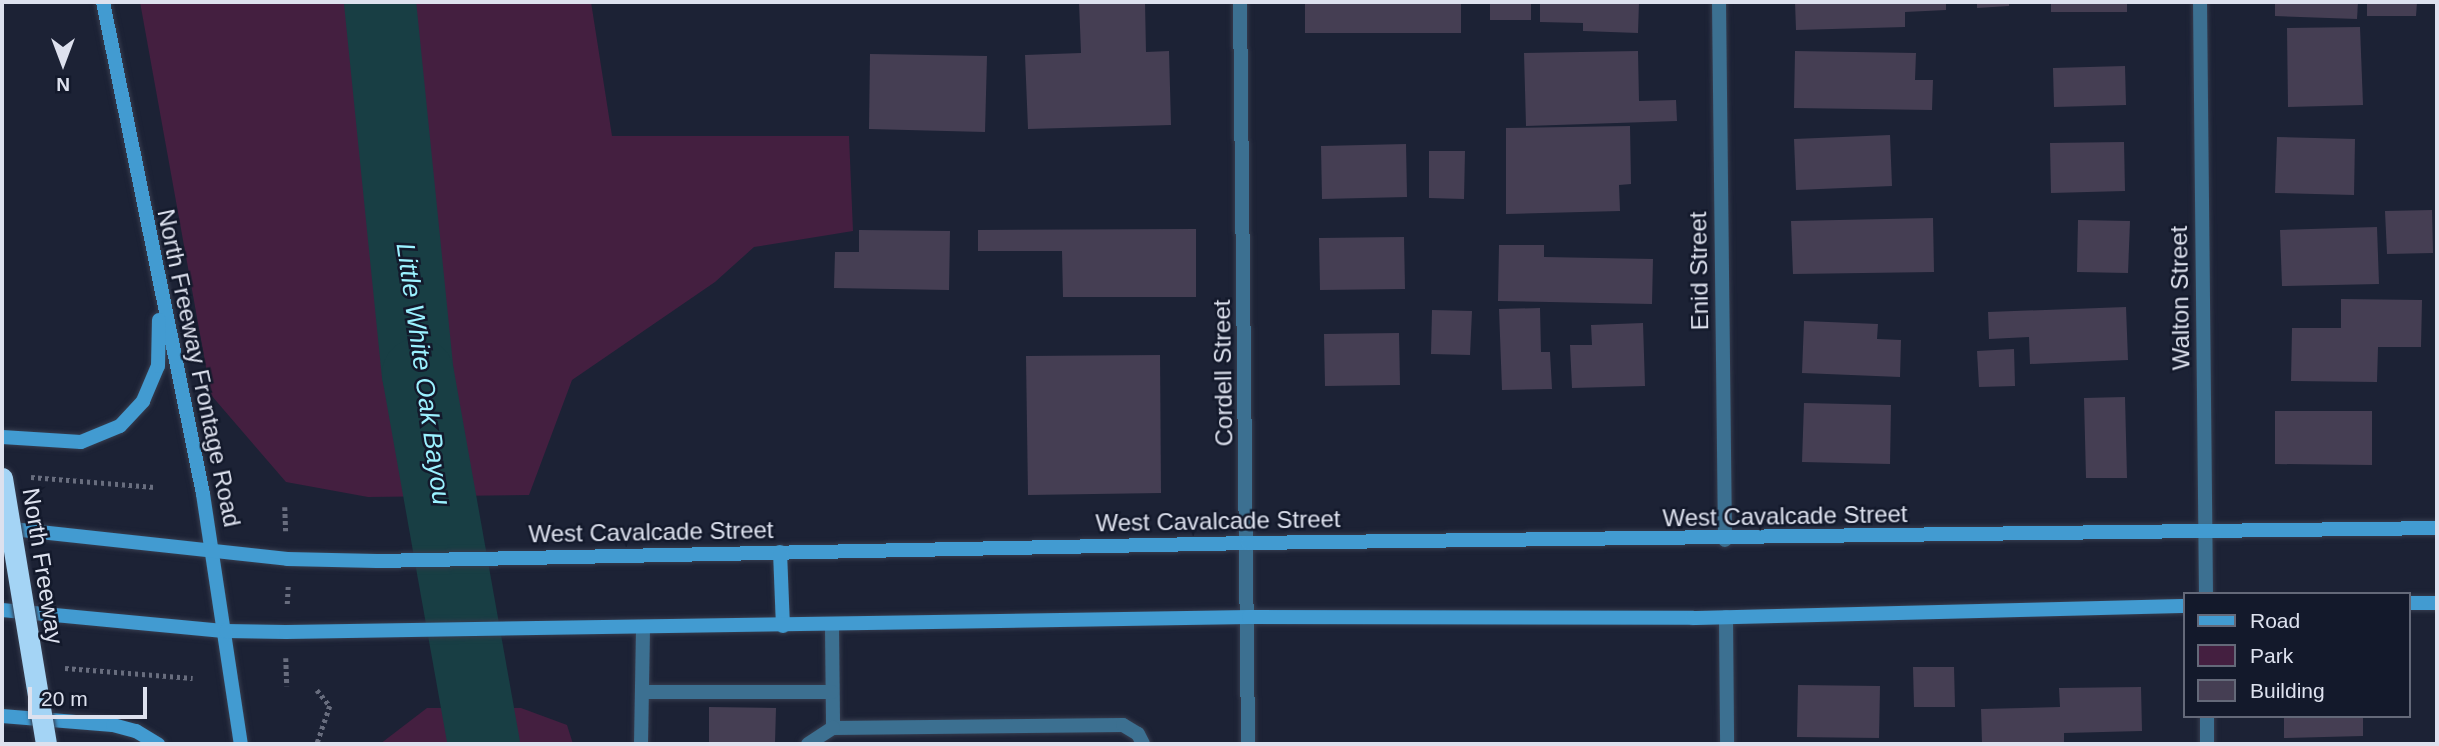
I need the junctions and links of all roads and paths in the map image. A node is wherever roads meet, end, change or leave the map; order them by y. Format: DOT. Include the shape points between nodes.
graph roads {
  1 [pos="103,2"];
  2 [pos="1240,2"];
  3 [pos="1719,2"];
  4 [pos="2200,2"];
  5 [pos="160,299"];
  6 [pos="2,437"];
  7 [pos="27,476"];
  8 [pos="2,478"];
  9 [pos="155,487"];
  10 [pos="2,528"];
  11 [pos="2437,528"];
  12 [pos="2205,532"];
  13 [pos="1726,540"];
  14 [pos="1248,543"];
  15 [pos="213,550"];
  16 [pos="780,552"];
  17 [pos="288,587"];
  18 [pos="2206,592"];
  19 [pos="2411,603"];
  20 [pos="2437,603"];
  21 [pos="2184,606"];
  22 [pos="287,609"];
  23 [pos="2,610"];
  24 [pos="1249,617"];
  25 [pos="1726,617"];
  26 [pos="783,626"];
  27 [pos="832,626"];
  28 [pos="642,628"];
  29 [pos="226,631"];
  30 [pos="56,668"];
  31 [pos="193,678"];
  32 [pos="317,690"];
  33 [pos="642,692"];
  34 [pos="832,692"];
  35 [pos="2,716"];
  36 [pos="2207,718"];
  37 [pos="833,728"];
  38 [pos="46,744"];
  39 [pos="158,744"];
  40 [pos="241,744"];
  41 [pos="317,744"];
  42 [pos="641,744"];
  43 [pos="808,744"];
  44 [pos="1143,744"];
  45 [pos="1248,744"];
  46 [pos="1727,744"];
  47 [pos="2207,744"];
  1 -- 5 [label="main road, North Freeway Frontage Road"];
  2 -- 14 [label="street, Cordell Street"];
  3 -- 13 [label="street, Enid Street"];
  4 -- 12 [label="street, Walton Street"];
  5 -- 6 [label="main road" via="158,366 143,401 120,426 81,442"];
  5 -- 15 [label="main road, North Freeway Frontage Road"];
  7 -- 9 [label="path"];
  8 -- 38 [label="highway, North Freeway, bridge"];
  10 -- 15 [label="main road, West Cavalcade Street"];
  11 -- 12 [label="main road, West Cavalcade Street"];
  12 -- 13 [label="main road, West Cavalcade Street"];
  12 -- 18 [label="street, Walton Street"];
  13 -- 14 [label="main road, West Cavalcade Street"];
  14 -- 16 [label="main road, West Cavalcade Street"];
  14 -- 24 [label="street, Cordell Street"];
  15 -- 16 [label="main road, West Cavalcade Street" via="287,559 377,561"];
  15 -- 29 [label="main road, North Freeway Frontage Road"];
  16 -- 26 [label="main road"];
  17 -- 22 [label="path"];
  19 -- 20 [label="main road"];
  21 -- 25 [label="main road"];
  23 -- 29 [label="main road"];
  24 -- 25 [label="main road"];
  24 -- 27 [label="main road"];
  24 -- 45 [label="street, Cordell Street"];
  25 -- 46 [label="street"];
  26 -- 27 [label="main road"];
  26 -- 28 [label="main road"];
  27 -- 34 [label="street"];
  28 -- 29 [label="main road"];
  28 -- 33 [label="street"];
  29 -- 40 [label="main road, North Freeway Frontage Road"];
  30 -- 31 [label="path"];
  32 -- 41 [label="path" via="330,706"];
  33 -- 34 [label="street"];
  33 -- 42 [label="street"];
  34 -- 37 [label="street"];
  35 -- 39 [label="main road" via="113,725"];
  36 -- 47 [label="street"];
  37 -- 43 [label="street"];
  37 -- 44 [label="street" via="1124,725 1138,734"];
}
